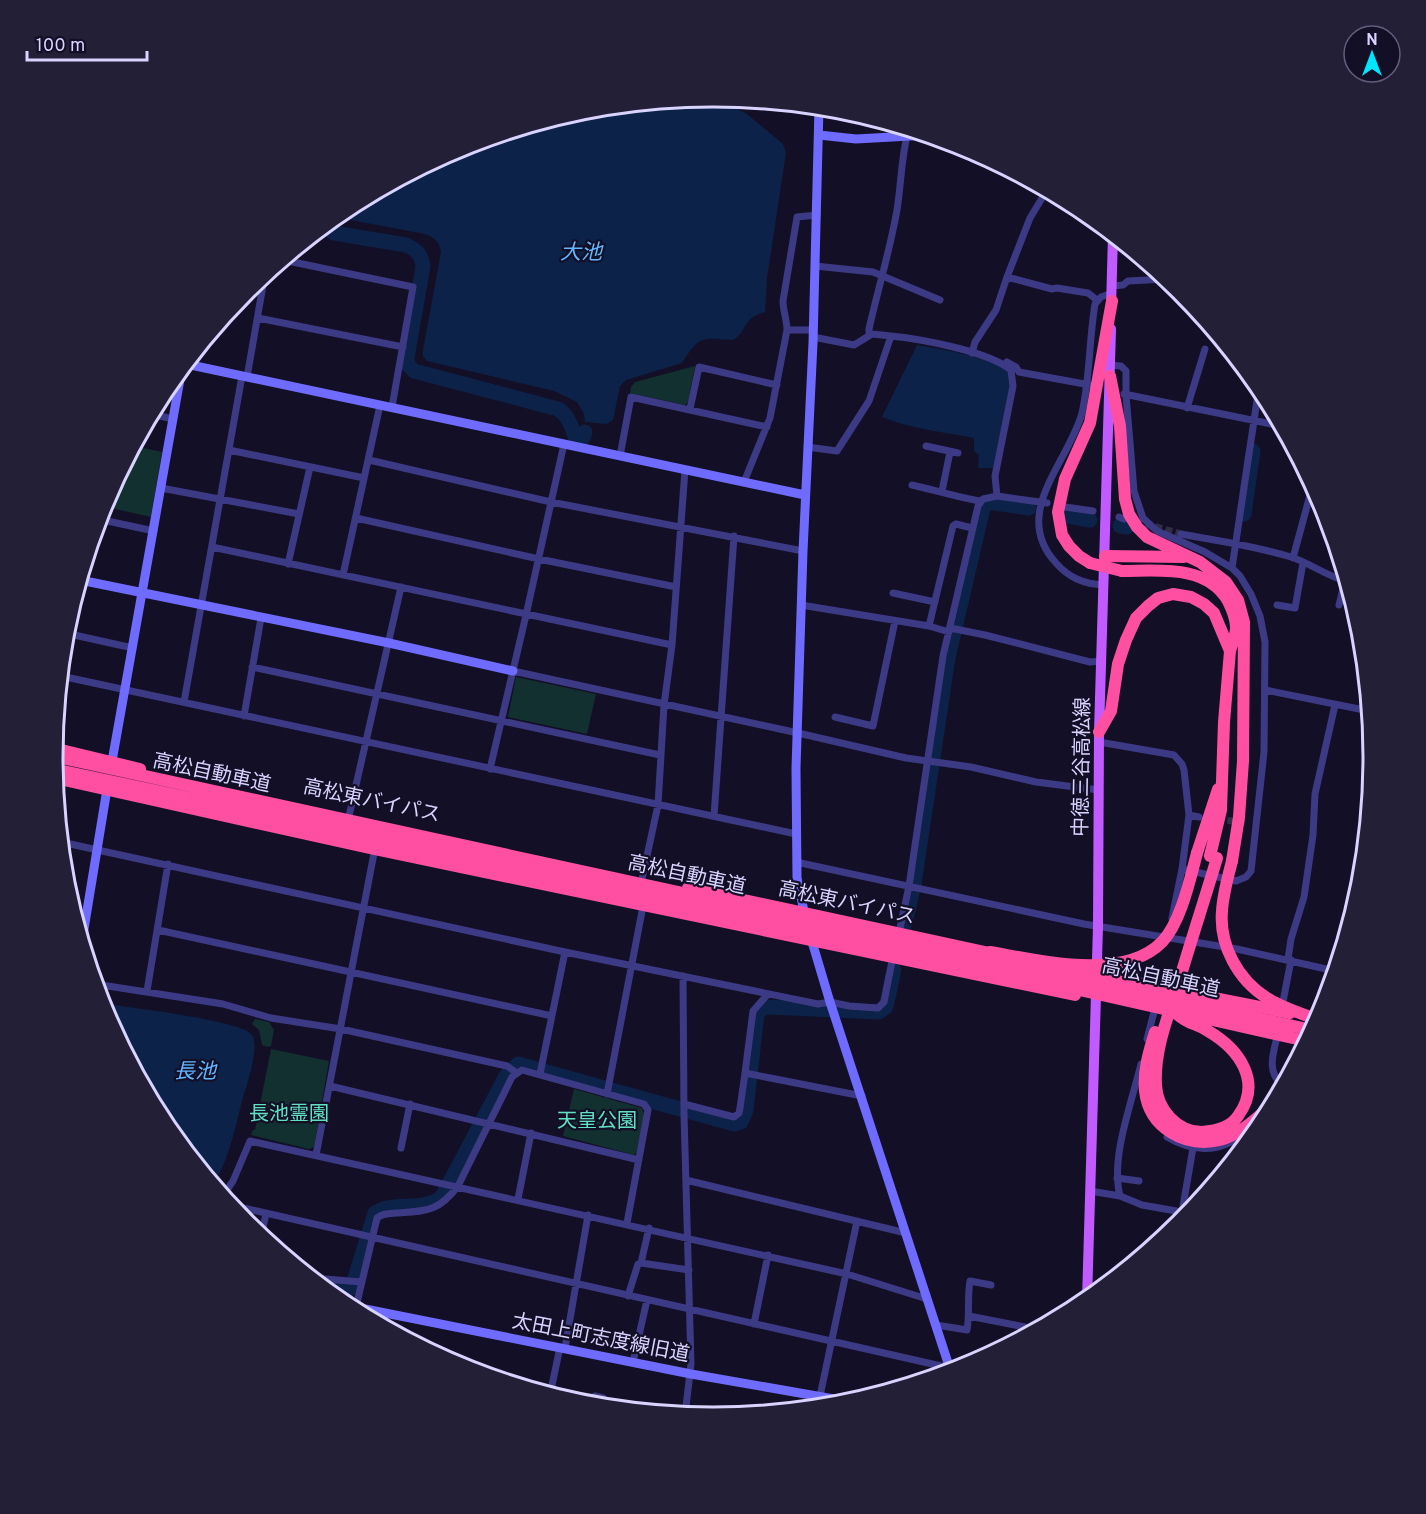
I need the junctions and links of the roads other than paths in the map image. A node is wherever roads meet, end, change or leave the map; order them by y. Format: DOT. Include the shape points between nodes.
graph roads {
  1 [pos="819,116"];
  2 [pos="819,135"];
  3 [pos="901,135"];
  4 [pos="910,137"];
  5 [pos="1043,197"];
  6 [pos="817,215"];
  7 [pos="1113,244"];
  8 [pos="292,262"];
  9 [pos="815,266"];
  10 [pos="881,275"];
  11 [pos="1007,277"];
  12 [pos="1154,280"];
  13 [pos="264,287"];
  14 [pos="1112,294"];
  15 [pos="940,300"];
  16 [pos="1097,300"];
  17 [pos="258,318"];
  18 [pos="787,330"];
  19 [pos="813,333"];
  20 [pos="872,334"];
  21 [pos="891,336"];
  22 [pos="403,347"];
  23 [pos="1205,349"];
  24 [pos="972,353"];
  25 [pos="984,357"];
  26 [pos="194,366"];
  27 [pos="1110,370"];
  28 [pos="244,376"];
  29 [pos="1088,384"];
  30 [pos="777,385"];
  31 [pos="178,388"];
  32 [pos="1125,394"];
  33 [pos="1257,402"];
  34 [pos="380,405"];
  35 [pos="392,407"];
  36 [pos="1187,408"];
  37 [pos="690,409"];
  38 [pos="160,416"];
  39 [pos="173,419"];
  40 [pos="1254,419"];
  41 [pos="1270,423"];
  42 [pos="767,427"];
  43 [pos="564,444"];
  44 [pos="926,446"];
  45 [pos="807,447"];
  46 [pos="229,450"];
  47 [pos="620,456"];
  48 [pos="369,460"];
  49 [pos="310,467"];
  50 [pos="686,470"];
  51 [pos="364,478"];
  52 [pos="744,482"];
  53 [pos="912,485"];
  54 [pos="161,488"];
  55 [pos="942,491"];
  56 [pos="805,495"];
  57 [pos="997,496"];
  58 [pos="1309,498"];
  59 [pos="220,500"];
  60 [pos="980,501"];
  61 [pos="551,502"];
  62 [pos="1044,502"];
  63 [pos="1065,507"];
  64 [pos="1093,511"];
  65 [pos="299,514"];
  66 [pos="356,518"];
  67 [pos="107,521"];
  68 [pos="681,527"];
  69 [pos="972,528"];
  70 [pos="154,531"];
  71 [pos="1181,534"];
  72 [pos="734,536"];
  73 [pos="1237,544"];
  74 [pos="212,547"];
  75 [pos="803,551"];
  76 [pos="1105,556"];
  77 [pos="1189,556"];
  78 [pos="1293,558"];
  79 [pos="539,559"];
  80 [pos="1303,563"];
  81 [pos="288,564"];
  82 [pos="1232,568"];
  83 [pos="343,575"];
  84 [pos="1338,579"];
  85 [pos="87,581"];
  86 [pos="1104,585"];
  87 [pos="401,587"];
  88 [pos="676,587"];
  89 [pos="143,592"];
  90 [pos="894,593"];
  91 [pos="1342,594"];
  92 [pos="935,602"];
  93 [pos="202,604"];
  94 [pos="801,605"];
  95 [pos="1277,605"];
  96 [pos="1339,605"];
  97 [pos="526,615"];
  98 [pos="261,618"];
  99 [pos="895,621"];
  100 [pos="928,626"];
  101 [pos="952,629"];
  102 [pos="74,635"];
  103 [pos="389,643"];
  104 [pos="672,645"];
  105 [pos="133,648"];
  106 [pos="1230,651"];
  107 [pos="1101,661"];
  108 [pos="252,667"];
  109 [pos="513,671"];
  110 [pos="68,678"];
  111 [pos="125,690"];
  112 [pos="1265,690"];
  113 [pos="376,694"];
  114 [pos="184,702"];
  115 [pos="664,705"];
  116 [pos="1335,705"];
  117 [pos="1361,710"];
  118 [pos="244,716"];
  119 [pos="722,716"];
  120 [pos="835,717"];
  121 [pos="500,721"];
  122 [pos="798,733"];
  123 [pos="1100,737"];
  124 [pos="365,742"];
  125 [pos="63,751"];
  126 [pos="660,755"];
  127 [pos="63,758"];
  128 [pos="930,762"];
  129 [pos="112,763"];
  130 [pos="490,769"];
  131 [pos="63,771"];
  132 [pos="1222,778"];
  133 [pos="64,780"];
  134 [pos="1241,780"];
  135 [pos="107,790"];
  136 [pos="1099,790"];
  137 [pos="658,805"];
  138 [pos="1189,815"];
  139 [pos="350,816"];
  140 [pos="714,816"];
  141 [pos="1199,817"];
  142 [pos="380,822"];
  143 [pos="1247,823"];
  144 [pos="1256,825"];
  145 [pos="796,834"];
  146 [pos="69,844"];
  147 [pos="374,849"];
  148 [pos="98,850"];
  149 [pos="1214,857"];
  150 [pos="796,862"];
  151 [pos="168,864"];
  152 [pos="1182,869"];
  153 [pos="642,879"];
  154 [pos="911,886"];
  155 [pos="643,906"];
  156 [pos="363,909"];
  157 [pos="804,913"];
  158 [pos="85,925"];
  159 [pos="1098,926"];
  160 [pos="158,930"];
  161 [pos="861,932"];
  162 [pos="899,933"];
  163 [pos="1168,938"];
  164 [pos="811,939"];
  165 [pos="564,952"];
  166 [pos="893,956"];
  167 [pos="1290,960"];
  168 [pos="631,966"];
  169 [pos="1328,969"];
  170 [pos="351,973"];
  171 [pos="683,976"];
  172 [pos="1096,976"];
  173 [pos="104,985"];
  174 [pos="147,991"];
  175 [pos="768,994"];
  176 [pos="1096,999"];
  177 [pos="830,1004"];
  178 [pos="1282,1011"];
  179 [pos="1154,1012"];
  180 [pos="1174,1012"];
  181 [pos="552,1016"];
  182 [pos="1309,1016"];
  183 [pos="1308,1018"];
  184 [pos="1304,1028"];
  185 [pos="341,1029"];
  186 [pos="1276,1039"];
  187 [pos="1297,1041"];
  188 [pos="1297,1042"];
  189 [pos="540,1071"];
  190 [pos="516,1072"];
  191 [pos="748,1073"];
  192 [pos="1139,1074"];
  193 [pos="1277,1080"];
  194 [pos="330,1086"];
  195 [pos="608,1090"];
  196 [pos="862,1096"];
  197 [pos="410,1104"];
  198 [pos="684,1108"];
  199 [pos="484,1122"];
  200 [pos="1250,1122"];
  201 [pos="531,1133"];
  202 [pos="1238,1139"];
  203 [pos="400,1148"];
  204 [pos="1193,1148"];
  205 [pos="316,1155"];
  206 [pos="639,1160"];
  207 [pos="1117,1178"];
  208 [pos="686,1180"];
  209 [pos="1139,1181"];
  210 [pos="452,1185"];
  211 [pos="227,1190"];
  212 [pos="1090,1191"];
  213 [pos="1120,1196"];
  214 [pos="518,1199"];
  215 [pos="1183,1206"];
  216 [pos="245,1209"];
  217 [pos="1178,1211"];
  218 [pos="266,1214"];
  219 [pos="588,1215"];
  220 [pos="857,1221"];
  221 [pos="627,1223"];
  222 [pos="263,1227"];
  223 [pos="649,1228"];
  224 [pos="906,1233"];
  225 [pos="369,1237"];
  226 [pos="688,1238"];
  227 [pos="768,1256"];
  228 [pos="641,1263"];
  229 [pos="689,1270"];
  230 [pos="847,1274"];
  231 [pos="326,1279"];
  232 [pos="358,1282"];
  233 [pos="576,1283"];
  234 [pos="991,1285"];
  235 [pos="1088,1287"];
  236 [pos="628,1296"];
  237 [pos="927,1299"];
  238 [pos="357,1300"];
  239 [pos="646,1300"];
  240 [pos="690,1309"];
  241 [pos="373,1310"];
  242 [pos="969,1316"];
  243 [pos="754,1323"];
  244 [pos="936,1325"];
  245 [pos="1025,1327"];
  246 [pos="832,1341"];
  247 [pos="562,1348"];
  248 [pos="633,1362"];
  249 [pos="948,1363"];
  250 [pos="938,1367"];
  251 [pos="691,1374"];
  252 [pos="552,1387"];
  253 [pos="816,1396"];
  254 [pos="824,1397"];
  255 [pos="686,1406"];
  1 -- 2 [label="street"];
  2 -- 3 [label="street" via="856,139"];
  2 -- 6 [label="street"];
  4 -- 10 [label="street" via="901,160 894,227"];
  5 -- 11 [label="street" via="1030,218"];
  6 -- 9 [label="street"];
  6 -- 18 [label="street" via="797,217 783,301"];
  7 -- 14 [label="main road, 中徳三谷高松線"];
  8 -- 22 [label="street" via="413,287"];
  9 -- 10 [label="street"];
  9 -- 19 [label="street"];
  10 -- 15 [label="street"];
  10 -- 20 [label="street" via="868,328"];
  11 -- 16 [label="street" via="1052,289 1088,293"];
  11 -- 24 [label="street" via="996,310"];
  12 -- 14 [label="street" via="1128,281"];
  13 -- 17 [label="street"];
  14 -- 16 [label="street"];
  14 -- 27 [label="main road, 中徳三谷高松線"];
  14 -- 106 [label="highway, bridge" via="1090,423 1065,479 1058,512 1062,534 1069,546 1090,563 1122,571 1190,573 1216,586 1233,612 1236,629"];
  16 -- 29 [label="street"];
  17 -- 22 [label="street"];
  17 -- 28 [label="street"];
  18 -- 19 [label="street"];
  18 -- 30 [label="street"];
  19 -- 20 [label="street" via="854,345"];
  19 -- 45 [label="street"];
  20 -- 21 [label="street"];
  21 -- 24 [label="street"];
  21 -- 45 [label="street" via="869,401 837,451"];
  22 -- 35 [label="street"];
  23 -- 36 [label="street"];
  24 -- 25 [label="street"];
  25 -- 29 [label="street" via="1003,360 1019,372"];
  25 -- 57 [label="street" via="1006,365 1014,377 996,476"];
  26 -- 28 [label="street"];
  27 -- 32 [label="street" via="1121,366 1126,371"];
  27 -- 76 [label="main road, 中徳三谷高松線"];
  27 -- 77 [label="highway" via="1129,514 1147,537"];
  28 -- 34 [label="street"];
  28 -- 46 [label="street"];
  29 -- 62 [label="street" via="1082,413"];
  30 -- 37 [label="street" via="699,367"];
  30 -- 42 [label="street"];
  31 -- 39 [label="street"];
  32 -- 36 [label="street"];
  32 -- 82 [label="street" via="1134,491 1143,518 1157,531"];
  33 -- 40 [label="street"];
  34 -- 35 [label="street"];
  34 -- 48 [label="street"];
  35 -- 43 [label="street"];
  36 -- 40 [label="street"];
  37 -- 42 [label="street"];
  37 -- 47 [label="street" via="632,397"];
  38 -- 39 [label="street"];
  39 -- 54 [label="street"];
  40 -- 41 [label="street"];
  40 -- 73 [label="street"];
  42 -- 52 [label="street"];
  43 -- 47 [label="street"];
  43 -- 61 [label="street"];
  44 -- 55 [label="street" via="954,453"];
  45 -- 56 [label="street"];
  46 -- 49 [label="street"];
  46 -- 59 [label="street"];
  47 -- 50 [label="street"];
  48 -- 51 [label="street"];
  48 -- 61 [label="street"];
  49 -- 51 [label="street"];
  49 -- 65 [label="street"];
  50 -- 52 [label="street"];
  50 -- 68 [label="street"];
  51 -- 66 [label="street"];
  52 -- 56 [label="street"];
  53 -- 55 [label="street"];
  54 -- 59 [label="street"];
  54 -- 70 [label="street"];
  55 -- 60 [label="street"];
  56 -- 75 [label="street"];
  57 -- 60 [label="street"];
  57 -- 62 [label="street"];
  58 -- 78 [label="street"];
  59 -- 65 [label="street"];
  59 -- 74 [label="street"];
  60 -- 69 [label="street"];
  61 -- 68 [label="street"];
  61 -- 79 [label="street"];
  62 -- 86 [label="street" via="1038,511 1040,533 1054,562 1078,580"];
  63 -- 64 [label="street"];
  65 -- 81 [label="street"];
  66 -- 79 [label="street"];
  66 -- 83 [label="street"];
  67 -- 70 [label="street"];
  68 -- 72 [label="street"];
  68 -- 88 [label="street"];
  69 -- 92 [label="street" via="953,526"];
  69 -- 101 [label="street"];
  70 -- 89 [label="street"];
  71 -- 73 [label="street"];
  72 -- 75 [label="street"];
  72 -- 119 [label="street"];
  73 -- 78 [label="street"];
  73 -- 82 [label="street"];
  74 -- 81 [label="street"];
  74 -- 93 [label="street"];
  75 -- 94 [label="street"];
  76 -- 77 [label="highway"];
  76 -- 86 [label="main road, 中徳三谷高松線"];
  77 -- 134 [label="highway" via="1226,582 1238,600 1244,622"];
  78 -- 80 [label="street"];
  79 -- 88 [label="street"];
  79 -- 97 [label="street"];
  80 -- 84 [label="street"];
  80 -- 95 [label="street" via="1295,608"];
  81 -- 83 [label="street"];
  82 -- 112 [label="street" via="1251,594 1260,616 1265,642"];
  83 -- 87 [label="street"];
  85 -- 89 [label="street"];
  86 -- 107 [label="main road, 中徳三谷高松線"];
  87 -- 97 [label="street"];
  87 -- 103 [label="street"];
  88 -- 104 [label="street"];
  89 -- 93 [label="street"];
  89 -- 105 [label="street"];
  90 -- 92 [label="street"];
  91 -- 96 [label="street"];
  92 -- 100 [label="street"];
  93 -- 98 [label="street"];
  93 -- 114 [label="street"];
  94 -- 99 [label="street"];
  94 -- 122 [label="street"];
  97 -- 104 [label="street"];
  97 -- 109 [label="street"];
  98 -- 103 [label="street"];
  98 -- 108 [label="street"];
  99 -- 100 [label="street"];
  99 -- 120 [label="street" via="873,726"];
  100 -- 101 [label="street"];
  101 -- 107 [label="street" via="1090,662"];
  101 -- 128 [label="street"];
  102 -- 105 [label="street"];
  103 -- 109 [label="street"];
  103 -- 113 [label="street"];
  104 -- 115 [label="street"];
  105 -- 111 [label="street"];
  106 -- 123 [label="highway" via="1214,613 1204,604 1173,594 1158,598 1136,618 1126,640 1111,711"];
  106 -- 132 [label="highway"];
  107 -- 123 [label="main road, 中徳三谷高松線"];
  108 -- 113 [label="street"];
  108 -- 118 [label="street"];
  109 -- 115 [label="street"];
  109 -- 121 [label="street"];
  110 -- 111 [label="street"];
  111 -- 114 [label="street"];
  111 -- 129 [label="street"];
  112 -- 116 [label="street"];
  112 -- 144 [label="street" via="1264,752"];
  113 -- 121 [label="street"];
  113 -- 124 [label="street"];
  114 -- 118 [label="street"];
  115 -- 119 [label="street"];
  115 -- 126 [label="street"];
  116 -- 117 [label="street"];
  116 -- 167 [label="street" via="1315,794 1304,897"];
  118 -- 124 [label="street"];
  119 -- 122 [label="street"];
  119 -- 140 [label="street"];
  121 -- 126 [label="street"];
  121 -- 130 [label="street"];
  122 -- 128 [label="street"];
  122 -- 145 [label="street"];
  123 -- 136 [label="main road, 中徳三谷高松線"];
  123 -- 138 [label="street" via="1174,755 1184,770"];
  124 -- 130 [label="street"];
  124 -- 139 [label="street"];
  125 -- 129 [label="highway, 高松東バイパス"];
  126 -- 137 [label="street"];
  127 -- 161 [label="highway, 高松自動車道, bridge"];
  128 -- 136 [label="street"];
  128 -- 154 [label="street"];
  129 -- 135 [label="street"];
  129 -- 139 [label="highway, 高松東バイパス"];
  130 -- 137 [label="street"];
  131 -- 180 [label="highway, 高松自動車道, bridge"];
  132 -- 149 [label="highway"];
  132 -- 161 [label="highway, bridge" via="1183,901 1164,940 1130,960 1094,964 1053,962"];
  133 -- 135 [label="highway"];
  134 -- 149 [label="highway"];
  134 -- 182 [label="highway, bridge" via="1239,817 1221,914 1225,942 1235,966 1265,997"];
  135 -- 147 [label="highway"];
  135 -- 148 [label="street"];
  136 -- 159 [label="main road, 中徳三谷高松線"];
  137 -- 140 [label="street"];
  137 -- 153 [label="street"];
  138 -- 141 [label="street"];
  138 -- 152 [label="street"];
  139 -- 142 [label="highway, 高松東バイパス"];
  140 -- 145 [label="street"];
  142 -- 147 [label="street"];
  142 -- 153 [label="highway, 高松東バイパス"];
  143 -- 144 [label="street"];
  144 -- 152 [label="street" via="1251,871 1241,880"];
  145 -- 150 [label="street"];
  146 -- 148 [label="street"];
  147 -- 155 [label="highway"];
  147 -- 156 [label="street"];
  148 -- 151 [label="street"];
  148 -- 158 [label="street"];
  149 -- 180 [label="highway, bridge" via="1155,1070 1160,1103 1169,1117 1183,1128 1200,1132 1219,1129 1236,1120 1244,1108 1249,1087 1244,1065 1232,1048"];
  149 -- 200 [label="highway, bridge" via="1150,1046 1145,1092 1150,1111 1162,1127 1178,1137 1197,1142 1221,1140"];
  150 -- 154 [label="street"];
  150 -- 157 [label="street"];
  151 -- 156 [label="street"];
  151 -- 160 [label="street"];
  152 -- 163 [label="street"];
  153 -- 157 [label="highway, 高松東バイパス"];
  154 -- 159 [label="street"];
  154 -- 162 [label="street"];
  155 -- 164 [label="highway"];
  155 -- 168 [label="street"];
  156 -- 165 [label="street"];
  156 -- 170 [label="street"];
  157 -- 162 [label="highway, 高松東バイパス"];
  157 -- 164 [label="street"];
  159 -- 163 [label="street"];
  159 -- 172 [label="main road, 中徳三谷高松線"];
  160 -- 170 [label="street"];
  160 -- 174 [label="street"];
  161 -- 184 [label="highway, 高松自動車道, bridge"];
  162 -- 172 [label="highway, 高松東バイパス"];
  163 -- 167 [label="street"];
  164 -- 166 [label="highway"];
  164 -- 177 [label="street"];
  165 -- 168 [label="street"];
  165 -- 181 [label="street"];
  166 -- 176 [label="highway"];
  166 -- 177 [label="street" via="884,1002 878,1008"];
  167 -- 169 [label="street"];
  167 -- 178 [label="street"];
  168 -- 171 [label="street"];
  168 -- 195 [label="street"];
  170 -- 181 [label="street"];
  170 -- 185 [label="street"];
  171 -- 175 [label="street"];
  171 -- 198 [label="street"];
  172 -- 176 [label="main road, 中徳三谷高松線"];
  172 -- 178 [label="highway, 高松東バイパス"];
  173 -- 174 [label="street"];
  174 -- 185 [label="street"];
  175 -- 177 [label="street"];
  175 -- 191 [label="street" via="753,1011"];
  176 -- 179 [label="highway"];
  176 -- 212 [label="main road, 中徳三谷高松線"];
  177 -- 196 [label="street"];
  178 -- 183 [label="highway, 高松東バイパス"];
  178 -- 186 [label="street"];
  179 -- 186 [label="highway"];
  179 -- 192 [label="street"];
  180 -- 187 [label="highway, 高松自動車道, bridge"];
  181 -- 189 [label="street"];
  185 -- 190 [label="street" via="507,1066"];
  185 -- 194 [label="street"];
  186 -- 188 [label="highway"];
  186 -- 193 [label="street" via="1272,1070"];
  189 -- 190 [label="street"];
  189 -- 195 [label="street"];
  190 -- 199 [label="street"];
  191 -- 196 [label="street"];
  191 -- 198 [label="street" via="739,1113 734,1117"];
  192 -- 204 [label="street" via="1144,1106 1157,1127 1181,1145"];
  192 -- 207 [label="street"];
  194 -- 197 [label="street"];
  194 -- 205 [label="street"];
  195 -- 206 [label="street" via="644,1104 648,1110"];
  196 -- 224 [label="street"];
  197 -- 199 [label="street"];
  197 -- 203 [label="street"];
  198 -- 208 [label="street"];
  199 -- 201 [label="street"];
  199 -- 210 [label="street"];
  201 -- 206 [label="street"];
  201 -- 214 [label="street"];
  202 -- 204 [label="street" via="1210,1149"];
  204 -- 215 [label="street"];
  205 -- 210 [label="street"];
  205 -- 211 [label="street" via="250,1141"];
  206 -- 221 [label="street"];
  207 -- 209 [label="street"];
  207 -- 213 [label="street"];
  208 -- 220 [label="street"];
  208 -- 226 [label="street"];
  210 -- 214 [label="street"];
  210 -- 225 [label="street" via="448,1199 437,1208 381,1215"];
  212 -- 213 [label="street"];
  212 -- 235 [label="main road, 中徳三谷高松線"];
  213 -- 217 [label="street" via="1142,1205"];
  214 -- 219 [label="street"];
  216 -- 218 [label="street"];
  218 -- 222 [label="street"];
  218 -- 225 [label="street"];
  219 -- 221 [label="street"];
  219 -- 233 [label="street"];
  220 -- 224 [label="street"];
  220 -- 230 [label="street"];
  221 -- 223 [label="street"];
  223 -- 226 [label="street"];
  223 -- 228 [label="street"];
  224 -- 237 [label="street"];
  225 -- 232 [label="street"];
  225 -- 233 [label="street"];
  226 -- 227 [label="street"];
  226 -- 229 [label="street"];
  227 -- 230 [label="street"];
  227 -- 243 [label="street"];
  228 -- 229 [label="street"];
  228 -- 236 [label="street"];
  229 -- 240 [label="street"];
  230 -- 237 [label="street"];
  230 -- 246 [label="street"];
  231 -- 232 [label="street"];
  232 -- 238 [label="street"];
  233 -- 236 [label="street"];
  233 -- 247 [label="street"];
  234 -- 242 [label="street" via="970,1281"];
  236 -- 239 [label="street"];
  237 -- 244 [label="street"];
  239 -- 240 [label="street"];
  239 -- 248 [label="street"];
  240 -- 243 [label="street"];
  240 -- 251 [label="street"];
  241 -- 247 [label="street, 太田上町志度線旧道"];
  242 -- 244 [label="street" via="967,1330"];
  242 -- 245 [label="street"];
  243 -- 246 [label="street"];
  244 -- 249 [label="street"];
  246 -- 250 [label="street"];
  246 -- 253 [label="street"];
  247 -- 248 [label="street, 太田上町志度線旧道"];
  247 -- 252 [label="street"];
  248 -- 251 [label="street, 太田上町志度線旧道"];
  251 -- 253 [label="street, 太田上町志度線旧道"];
  251 -- 255 [label="street"];
  253 -- 254 [label="street, 太田上町志度線旧道"];
}
